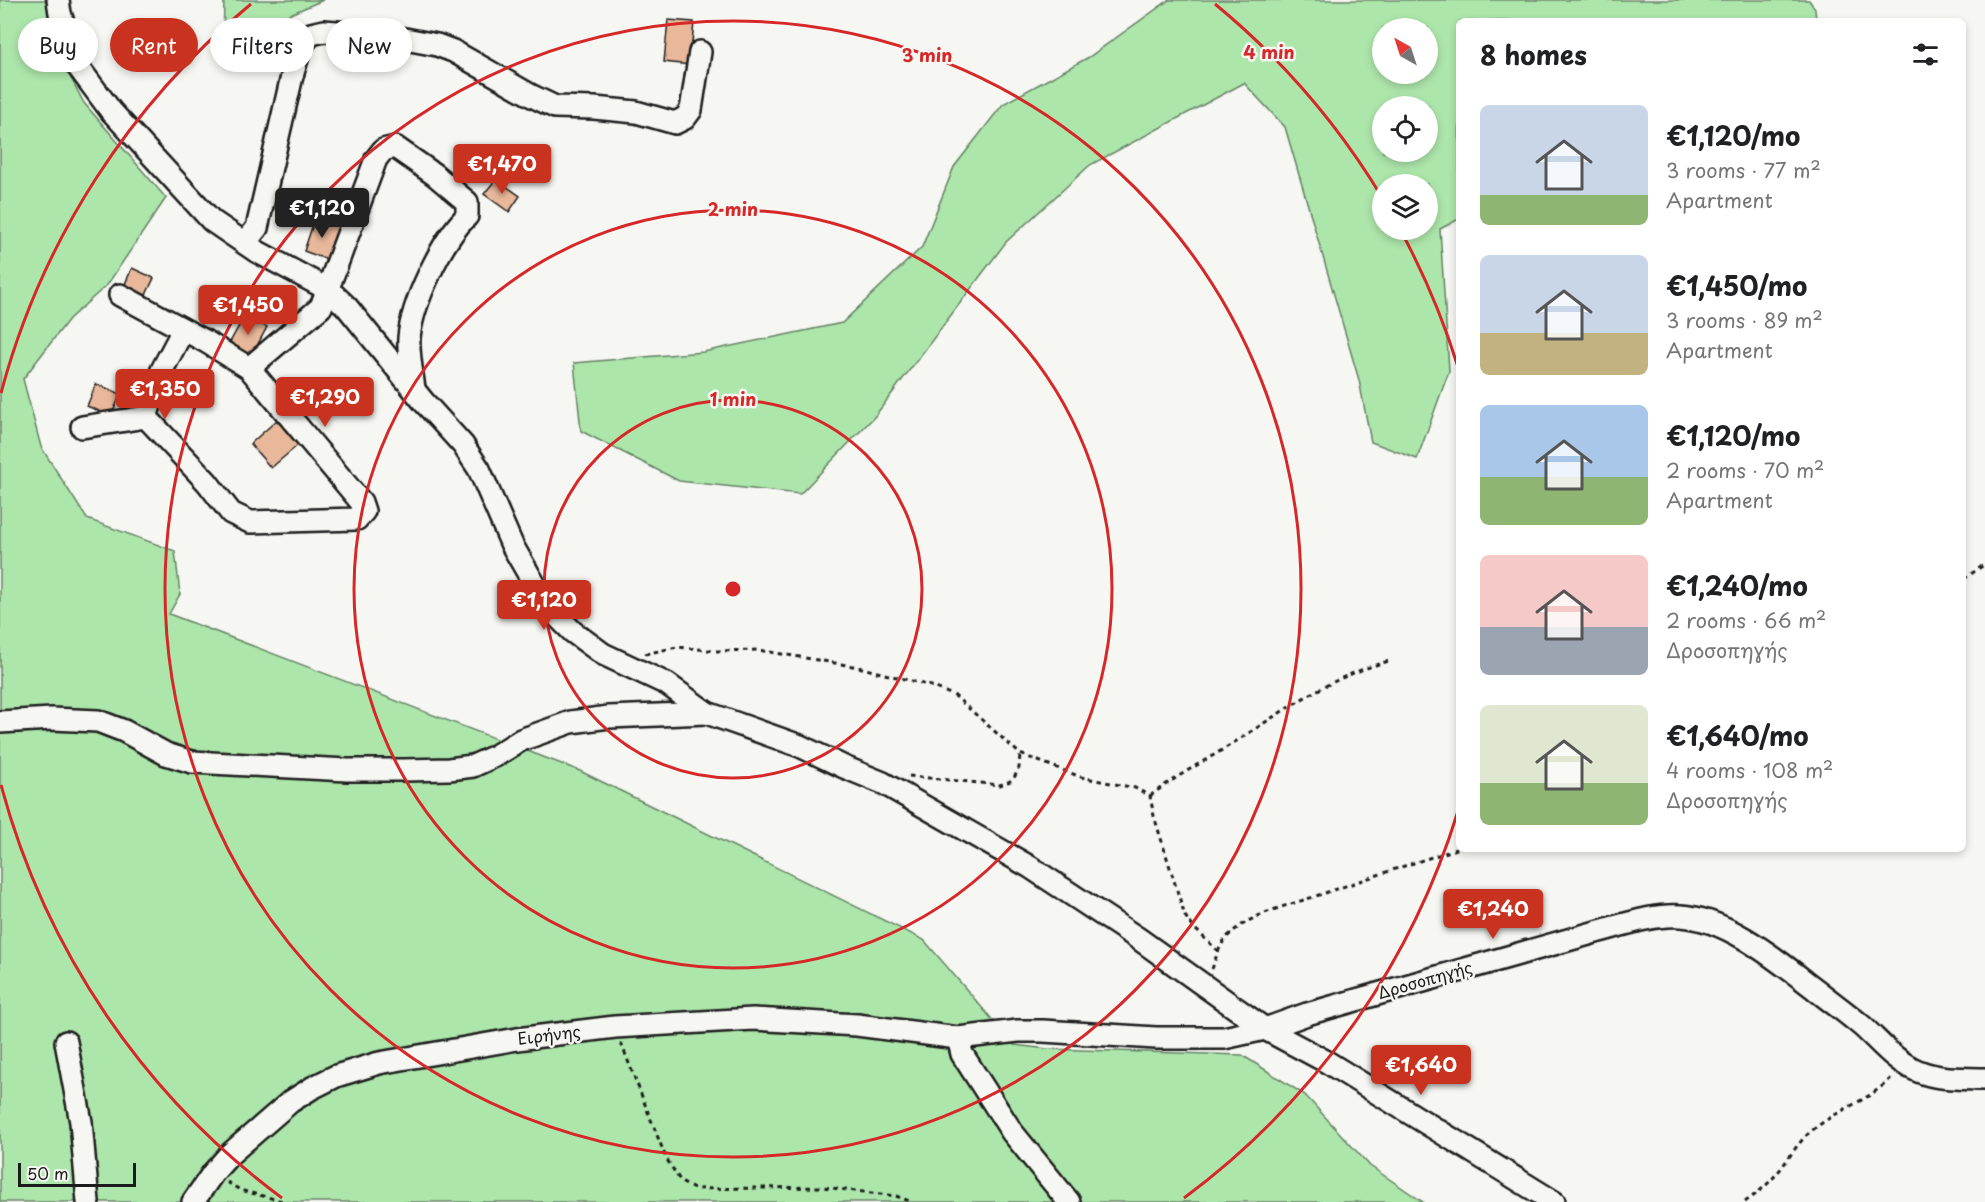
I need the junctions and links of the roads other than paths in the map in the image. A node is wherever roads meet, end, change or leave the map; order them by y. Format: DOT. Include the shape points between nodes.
graph roads {
  1 [pos="58,0"];
  2 [pos="700,52"];
  3 [pos="245,243"];
  4 [pos="329,291"];
  5 [pos="120,295"];
  6 [pos="183,330"];
  7 [pos="249,368"];
  8 [pos="414,389"];
  9 [pos="146,417"];
  10 [pos="82,427"];
  11 [pos="707,713"];
  12 [pos="0,722"];
  13 [pos="1265,1029"];
  14 [pos="958,1038"];
  15 [pos="66,1042"];
  16 [pos="1985,1079"];
  17 [pos="88,1202"];
  18 [pos="193,1202"];
  19 [pos="1069,1202"];
  20 [pos="1554,1202"];
  1 -- 3 [label="street" via="76,64 111,111 212,221"];
  2 -- 3 [label="street" via="691,110 675,123 636,112 555,107 437,45 361,34 311,34 301,46 292,76 257,228"];
  3 -- 4 [label="street"];
  4 -- 7 [label="street" via="321,307"];
  4 -- 8 [label="street" via="347,307"];
  4 -- 8 [label="street" via="376,159 383,150 395,147 467,202 467,216 446,245 414,311 409,338"];
  5 -- 6 [label="street"];
  6 -- 7 [label="street"];
  6 -- 9 [label="street" via="162,370"];
  7 -- 9 [label="street" via="361,502 364,512 357,519 250,522 231,513"];
  8 -- 11 [label="street" via="479,469 512,545 547,606 603,654 667,684"];
  9 -- 10 [label="street"];
  11 -- 12 [label="street" via="571,722 521,740 473,766 404,770 192,762 166,754 98,721"];
  11 -- 13 [label="street" via="800,746 884,783 1030,867"];
  13 -- 14 [label="street, Δροσοπηγής" via="1224,1038 1043,1031"];
  13 -- 16 [label="street, Δροσοπηγής" via="1584,935 1643,920 1679,916 1723,928 1753,945 1917,1071 1940,1078"];
  13 -- 20 [label="street" via="1327,1062"];
  14 -- 18 [label="street, Ειρήνης" via="857,1025 753,1019 615,1027 518,1038 379,1063 336,1076 290,1102 230,1154"];
  14 -- 19 [label="street" via="962,1054 1012,1132"];
  15 -- 17 [label="street" via="81,1122"];
}
